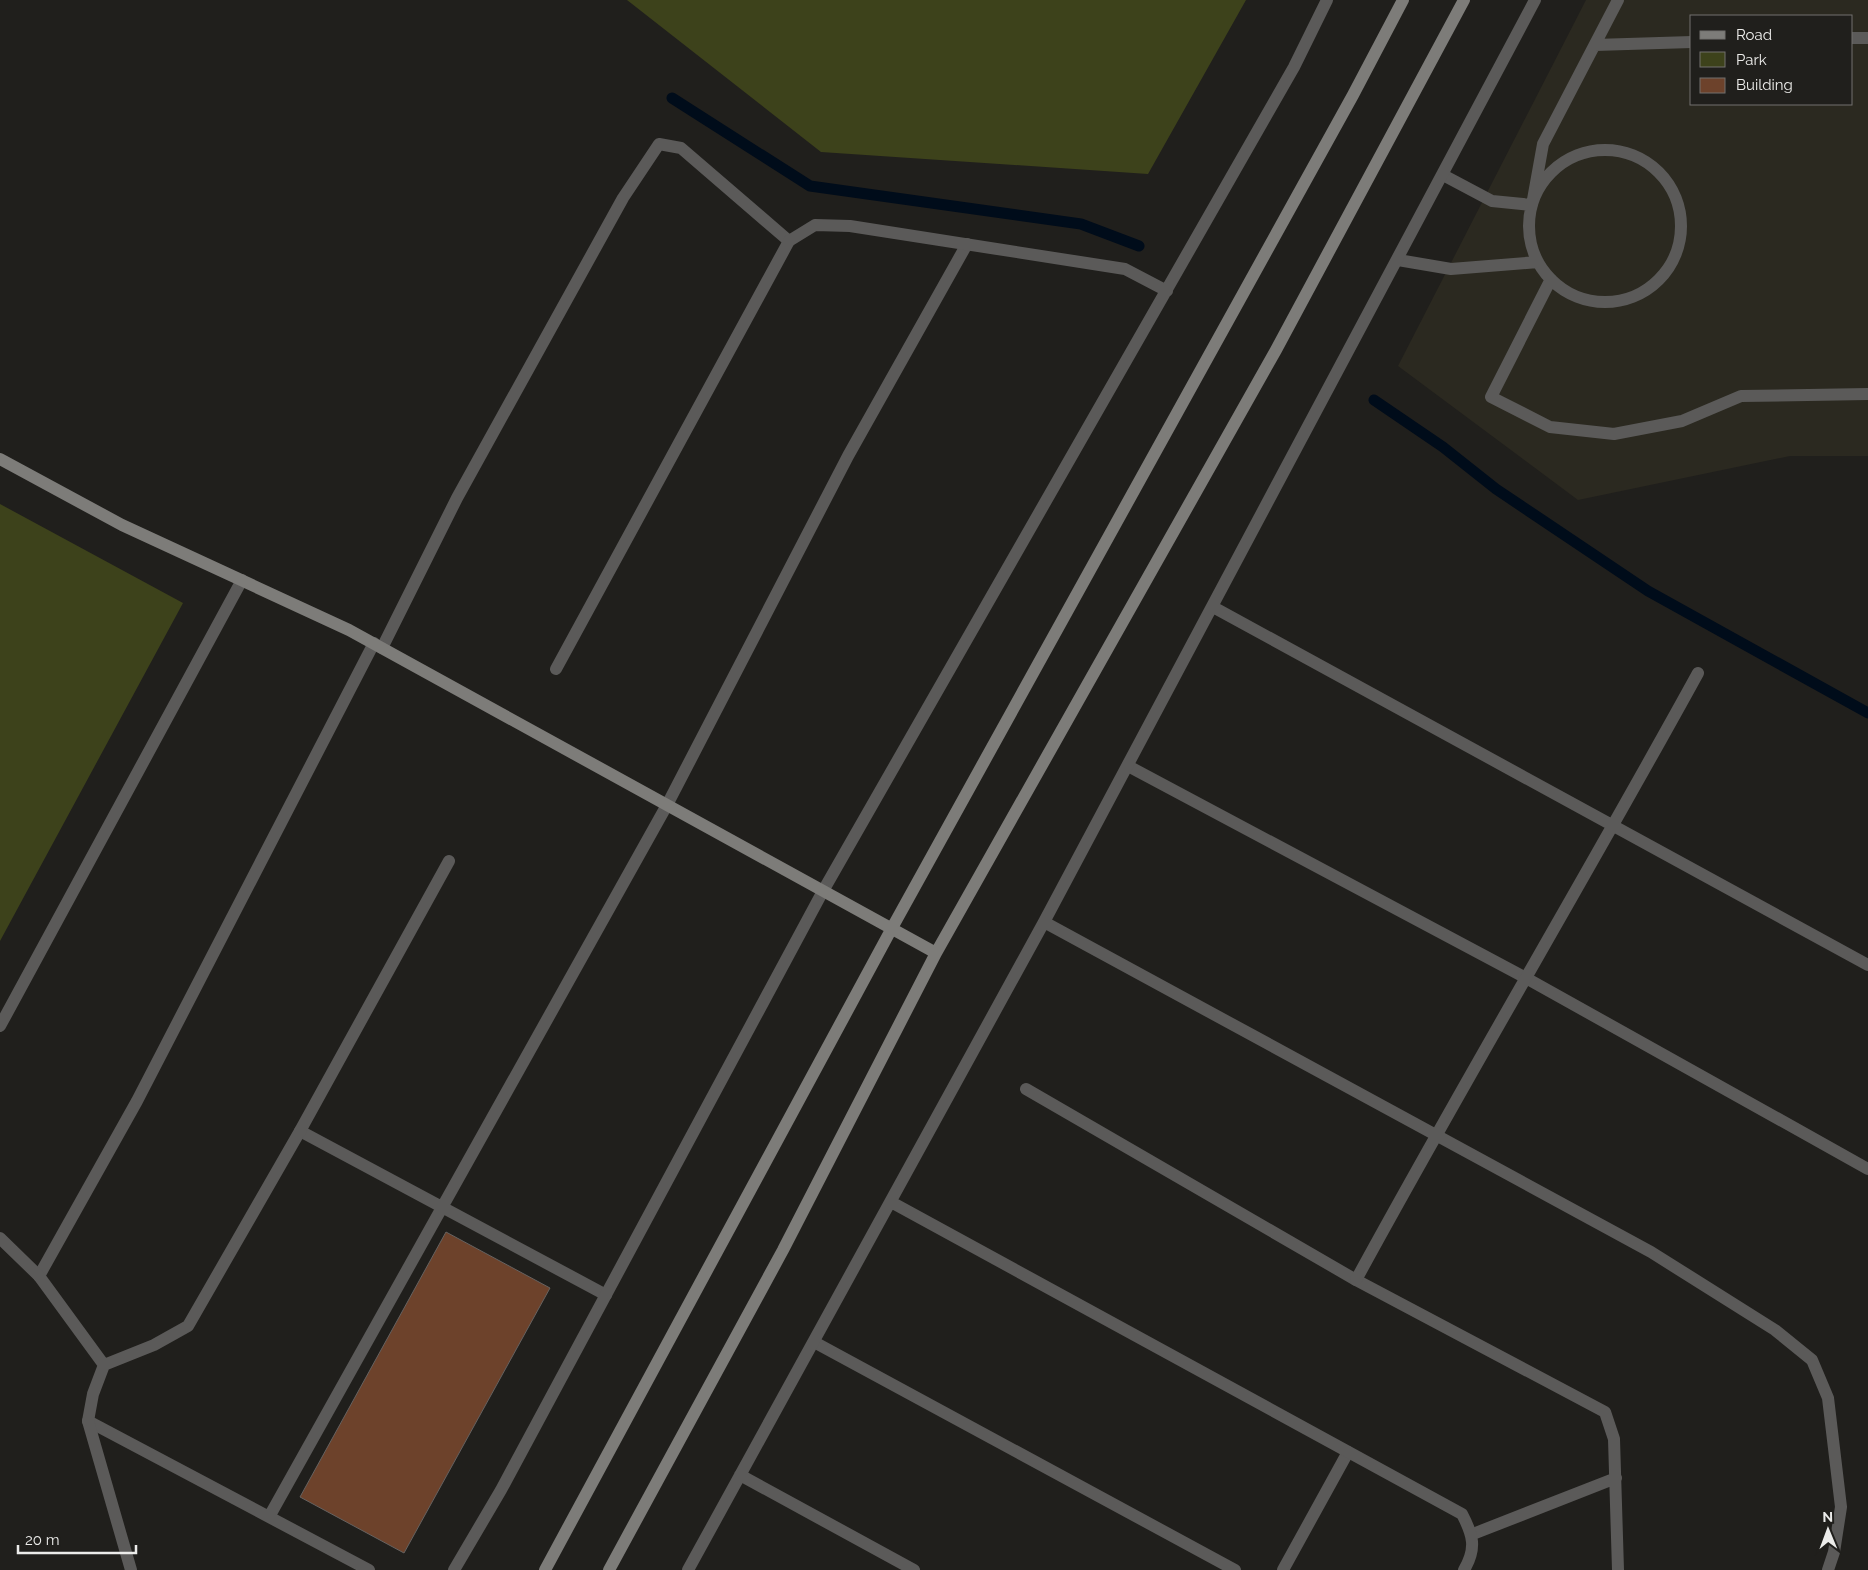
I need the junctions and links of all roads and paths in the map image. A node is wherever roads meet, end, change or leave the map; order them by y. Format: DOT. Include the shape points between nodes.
graph roads {
  1 [pos="1327,0"];
  2 [pos="1403,0"];
  3 [pos="1464,0"];
  4 [pos="1535,0"];
  5 [pos="1618,0"];
  6 [pos="1853,38"];
  7 [pos="1868,38"];
  8 [pos="1690,42"];
  9 [pos="1595,44"];
  10 [pos="1443,175"];
  11 [pos="1532,205"];
  12 [pos="789,241"];
  13 [pos="967,244"];
  14 [pos="1398,260"];
  15 [pos="1538,262"];
  16 [pos="1550,280"];
  17 [pos="1167,291"];
  18 [pos="1868,394"];
  19 [pos="0,459"];
  20 [pos="242,580"];
  21 [pos="1213,607"];
  22 [pos="378,646"];
  23 [pos="556,670"];
  24 [pos="1698,674"];
  25 [pos="1128,766"];
  26 [pos="667,805"];
  27 [pos="1614,826"];
  28 [pos="449,862"];
  29 [pos="823,891"];
  30 [pos="1044,922"];
  31 [pos="892,928"];
  32 [pos="936,953"];
  33 [pos="1868,965"];
  34 [pos="1526,978"];
  35 [pos="0,1026"];
  36 [pos="1026,1090"];
  37 [pos="300,1131"];
  38 [pos="1435,1135"];
  39 [pos="1868,1169"];
  40 [pos="891,1202"];
  41 [pos="442,1207"];
  42 [pos="0,1238"];
  43 [pos="39,1276"];
  44 [pos="1356,1280"];
  45 [pos="606,1295"];
  46 [pos="814,1342"];
  47 [pos="104,1365"];
  48 [pos="88,1422"];
  49 [pos="1348,1452"];
  50 [pos="740,1476"];
  51 [pos="1616,1478"];
  52 [pos="269,1517"];
  53 [pos="1473,1534"];
  54 [pos="131,1570"];
  55 [pos="369,1570"];
  56 [pos="454,1570"];
  57 [pos="545,1570"];
  58 [pos="609,1570"];
  59 [pos="688,1570"];
  60 [pos="914,1570"];
  61 [pos="1234,1570"];
  62 [pos="1283,1570"];
  63 [pos="1464,1570"];
  64 [pos="1618,1570"];
  65 [pos="1828,1570"];
  1 -- 17 [label="street" via="1294,67"];
  2 -- 31 [label="street"];
  3 -- 32 [label="street" via="1271,358"];
  4 -- 10 [label="street"];
  5 -- 9 [label="street"];
  6 -- 7 [label="street"];
  8 -- 9 [label="street"];
  9 -- 11 [label="street" via="1543,144"];
  10 -- 11 [label="street" via="1492,201"];
  10 -- 14 [label="street"];
  11 -- 15 [label="street" via="1530,244"];
  11 -- 16 [label="street" via="1544,181 1563,163 1587,153 1614,151 1640,158 1661,174 1675,196 1682,222 1679,248 1668,271 1648,289 1624,300 1598,302 1572,295"];
  12 -- 13 [label="street" via="815,225 850,226"];
  12 -- 22 [label="street" via="681,148 659,144 623,198"];
  12 -- 23 [label="street"];
  13 -- 17 [label="street" via="1125,270"];
  13 -- 26 [label="street" via="848,456"];
  14 -- 15 [label="street" via="1451,269"];
  14 -- 21 [label="street"];
  15 -- 16 [label="street"];
  16 -- 18 [label="street" via="1491,397 1550,427 1614,434 1682,421 1741,396"];
  17 -- 29 [label="street"];
  19 -- 20 [label="street" via="122,525"];
  20 -- 22 [label="street"];
  20 -- 35 [label="street"];
  21 -- 25 [label="street"];
  21 -- 27 [label="street"];
  22 -- 26 [label="street"];
  22 -- 43 [label="street" via="137,1101"];
  24 -- 27 [label="street"];
  25 -- 30 [label="street"];
  25 -- 34 [label="street"];
  26 -- 29 [label="street"];
  26 -- 41 [label="street"];
  27 -- 33 [label="street"];
  27 -- 34 [label="street"];
  28 -- 37 [label="street"];
  29 -- 31 [label="street"];
  29 -- 45 [label="street"];
  30 -- 38 [label="street"];
  30 -- 40 [label="street"];
  31 -- 32 [label="street"];
  31 -- 57 [label="street"];
  32 -- 58 [label="street" via="778,1259"];
  34 -- 38 [label="street"];
  34 -- 39 [label="street"];
  36 -- 44 [label="street"];
  37 -- 41 [label="street"];
  37 -- 47 [label="street" via="188,1326 154,1345"];
  38 -- 44 [label="street"];
  38 -- 65 [label="street" via="1652,1252 1775,1330 1812,1360 1828,1398 1841,1507"];
  40 -- 46 [label="street"];
  40 -- 49 [label="street"];
  41 -- 45 [label="street"];
  41 -- 52 [label="street"];
  42 -- 43 [label="street"];
  43 -- 47 [label="street"];
  44 -- 51 [label="street" via="1606,1412 1614,1440"];
  45 -- 56 [label="street"];
  46 -- 50 [label="street"];
  46 -- 61 [label="street"];
  47 -- 48 [label="street" via="93,1394"];
  48 -- 52 [label="street"];
  48 -- 54 [label="street"];
  49 -- 53 [label="street" via="1462,1514"];
  49 -- 62 [label="street"];
  50 -- 59 [label="street"];
  50 -- 60 [label="street"];
  51 -- 53 [label="street"];
  51 -- 64 [label="street"];
  52 -- 55 [label="street"];
  53 -- 63 [label="street" via="1470,1560"];
}
